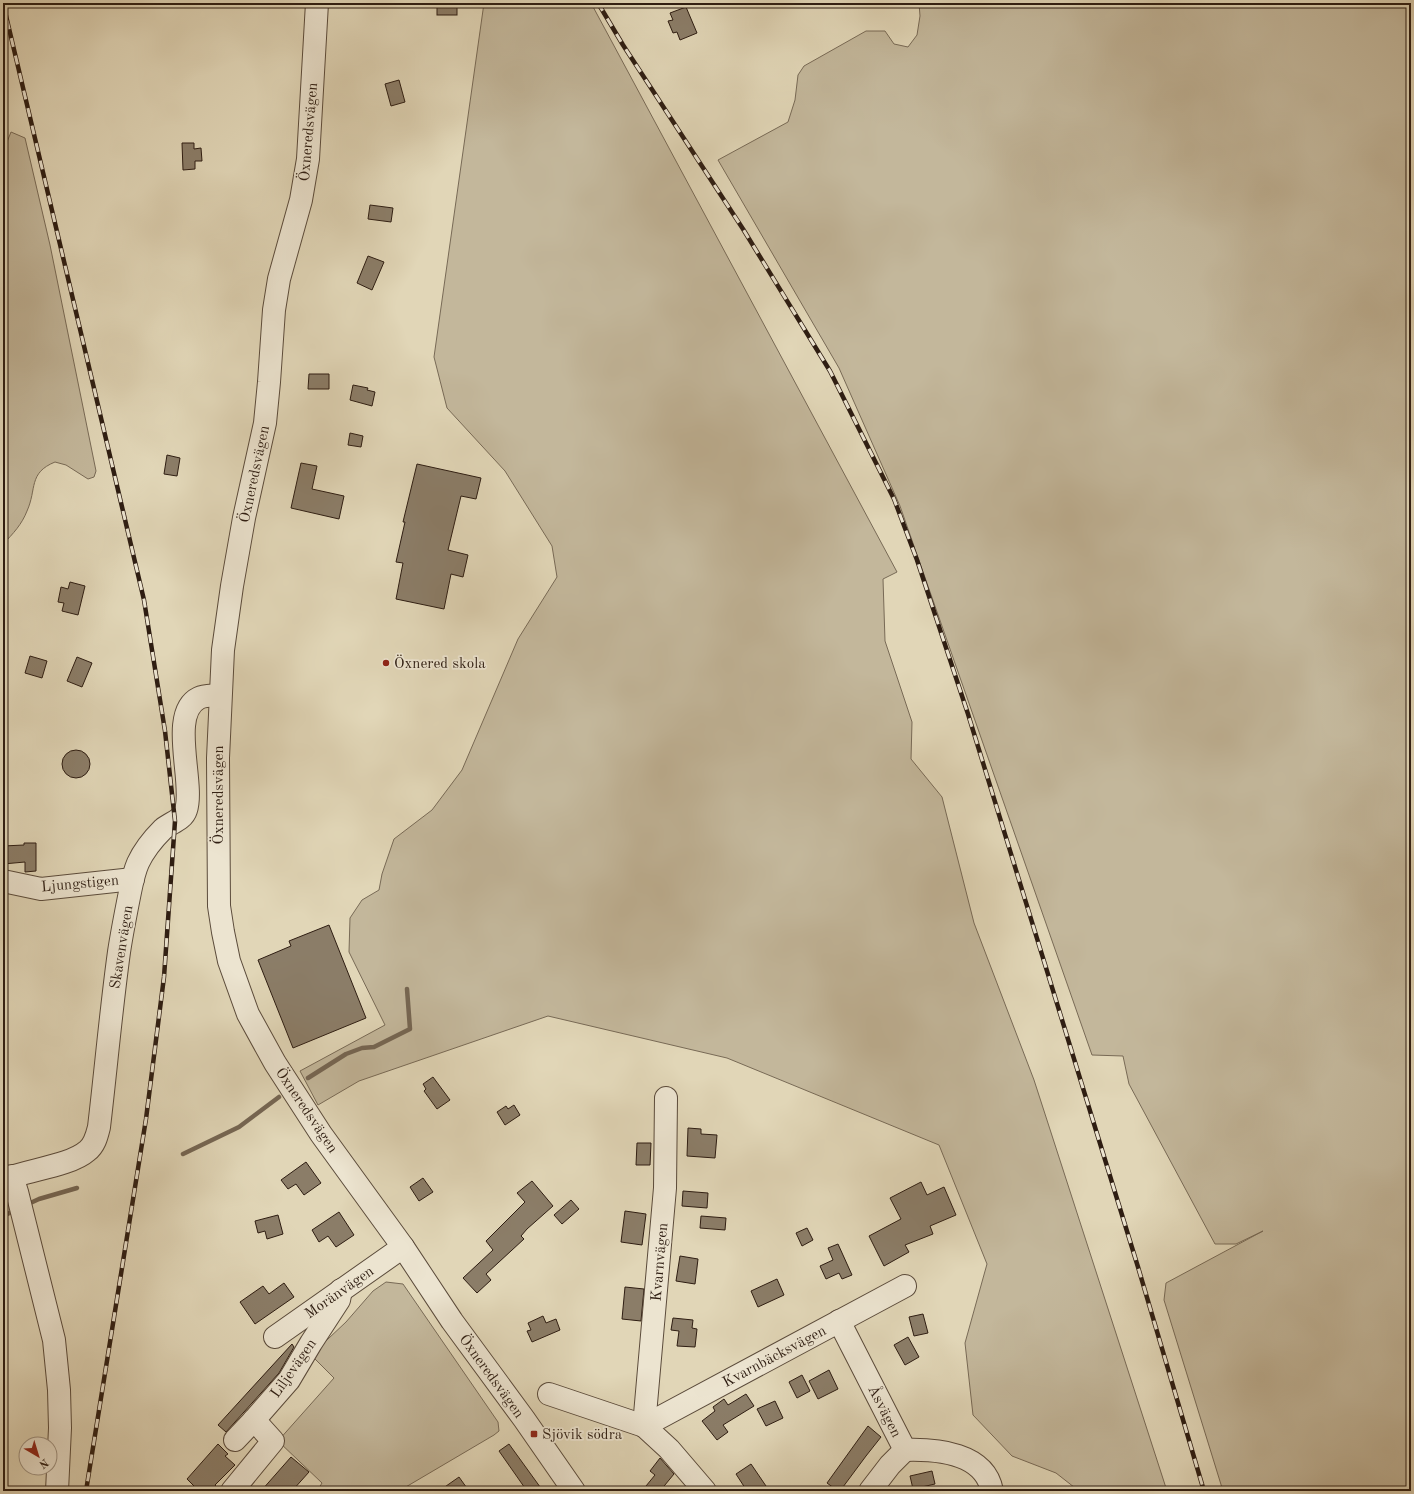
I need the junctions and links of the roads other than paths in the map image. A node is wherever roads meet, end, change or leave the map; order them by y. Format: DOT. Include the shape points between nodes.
graph roads {
  1 [pos="317,3"];
  2 [pos="220,695"];
  3 [pos="133,879"];
  4 [pos="3,881"];
  5 [pos="666,1098"];
  6 [pos="10,1183"];
  7 [pos="403,1247"];
  8 [pos="905,1286"];
  9 [pos="341,1290"];
  10 [pos="839,1321"];
  11 [pos="275,1337"];
  12 [pos="549,1394"];
  13 [pos="254,1420"];
  14 [pos="644,1426"];
  15 [pos="234,1440"];
  16 [pos="905,1450"];
  17 [pos="57,1491"];
  18 [pos="232,1491"];
  19 [pos="574,1491"];
  20 [pos="705,1491"];
  21 [pos="870,1491"];
  22 [pos="992,1491"];
  1 -- 2 [label="street, Öxneredsvägen" via="308,159 301,200 279,280 274,310 265,423 232,586"];
  2 -- 3 [label="street, Skavenvägen" via="198,698 188,709 184,719 189,796 187,809 184,815 164,828 148,845"];
  2 -- 7 [label="street, Öxneredsvägen" via="219,906 229,961 237,986 248,1014 275,1063 321,1134"];
  3 -- 4 [label="street, Ljungstigen" via="41,889"];
  3 -- 6 [label="street, Skavenvägen" via="123,921 96,1139 88,1151 77,1158"];
  5 -- 14 [label="street, Kvarnvägen" via="665,1188"];
  6 -- 17 [label="street" via="25,1224 54,1340 60,1428"];
  7 -- 9 [label="street, Moränvägen"];
  7 -- 19 [label="street, Öxneredsvägen" via="452,1322"];
  8 -- 10 [label="street, Kvarnbäcksvägen"];
  9 -- 11 [label="street, Moränvägen"];
  9 -- 13 [label="street, Liljevägen" via="339,1300 289,1380"];
  10 -- 14 [label="street, Kvarnbäcksvägen"];
  10 -- 16 [label="street, Åsvägen"];
  12 -- 14 [label="street"];
  13 -- 15 [label="street, Liljevägen"];
  13 -- 18 [label="street" via="273,1441"];
  14 -- 20 [label="street" via="669,1449"];
  16 -- 21 [label="street"];
  16 -- 22 [label="street, Åsvägen" via="927,1450 959,1456 970,1461 979,1466 989,1480"];
}
